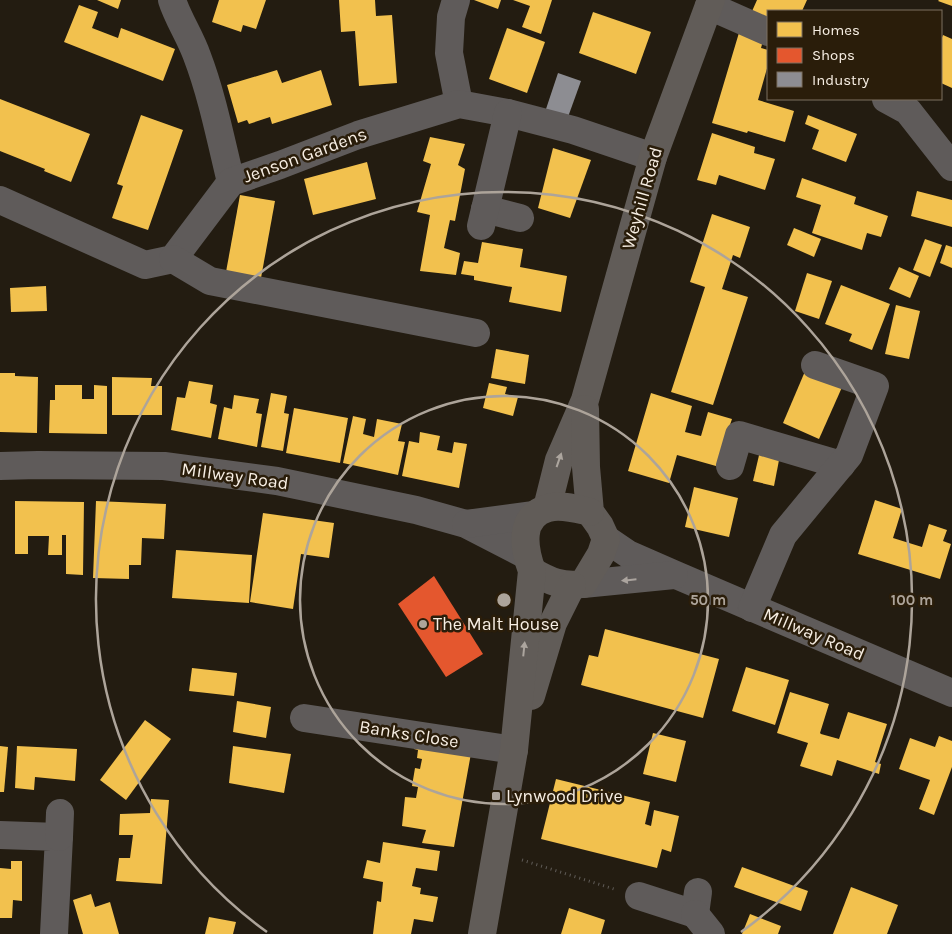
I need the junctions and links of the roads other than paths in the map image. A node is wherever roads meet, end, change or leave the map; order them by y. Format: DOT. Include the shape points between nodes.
graph roads {
  1 [pos="172,0"];
  2 [pos="454,1"];
  3 [pos="710,3"];
  4 [pos="767,32"];
  5 [pos="888,100"];
  6 [pos="459,104"];
  7 [pos="508,113"];
  8 [pos="653,157"];
  9 [pos="952,166"];
  10 [pos="231,182"];
  11 [pos="0,200"];
  12 [pos="520,218"];
  13 [pos="173,259"];
  14 [pos="476,333"];
  15 [pos="815,365"];
  16 [pos="585,400"];
  17 [pos="840,465"];
  18 [pos="0,466"];
  19 [pos="730,466"];
  20 [pos="540,512"];
  21 [pos="590,512"];
  22 [pos="466,524"];
  23 [pos="606,540"];
  24 [pos="529,563"];
  25 [pos="676,575"];
  26 [pos="577,585"];
  27 [pos="752,608"];
  28 [pos="952,693"];
  29 [pos="304,718"];
  30 [pos="514,750"];
  31 [pos="0,835"];
  32 [pos="639,896"];
  33 [pos="701,913"];
  34 [pos="54,934"];
  35 [pos="482,934"];
  1 -- 10 [label="street" via="198,57"];
  2 -- 6 [label="street" via="449,53"];
  3 -- 4 [label="street"];
  3 -- 8 [label="main road, Weyhill Road"];
  5 -- 9 [label="street" via="908,111"];
  6 -- 7 [label="street, Jenson Gardens"];
  6 -- 10 [label="street, Jenson Gardens" via="358,135"];
  7 -- 8 [label="street, Jenson Gardens" via="573,130"];
  7 -- 12 [label="street" via="483,218"];
  8 -- 16 [label="main road, Weyhill Road"];
  10 -- 13 [label="street, Jenson Gardens"];
  11 -- 13 [label="street" via="145,265"];
  13 -- 14 [label="street" via="210,281"];
  15 -- 17 [label="street" via="875,386 849,455"];
  20 -- 16 [label="main road, Weyhill Road, one-way"];
  16 -- 21 [label="main road, Weyhill Road"];
  17 -- 19 [label="street" via="739,435"];
  17 -- 27 [label="street" via="783,535"];
  18 -- 22 [label="street, Millway Road" via="164,466 276,481 416,510"];
  20 -- 21 [label="main road" via="564,506"];
  20 -- 22 [label="street, Millway Road"];
  20 -- 24 [label="main road, Weyhill Road" via="524,534"];
  21 -- 23 [label="main road, Weyhill Road"];
  22 -- 24 [label="street, Millway Road"];
  23 -- 25 [label="street, Millway Road" via="628,554"];
  23 -- 26 [label="main road, Weyhill Road" via="598,560"];
  24 -- 26 [label="main road" via="549,581"];
  30 -- 24 [label="main road, Weyhill Road, one-way"];
  25 -- 26 [label="street, Millway Road, one-way"];
  25 -- 27 [label="street, Millway Road"];
  26 -- 30 [label="main road, Weyhill Road" via="553,623"];
  27 -- 28 [label="street, Millway Road"];
  29 -- 30 [label="street, Banks Close"];
  30 -- 35 [label="main road, Weyhill Road"];
  31 -- 34 [label="street" via="59,825"];
  32 -- 33 [label="street"];
}
